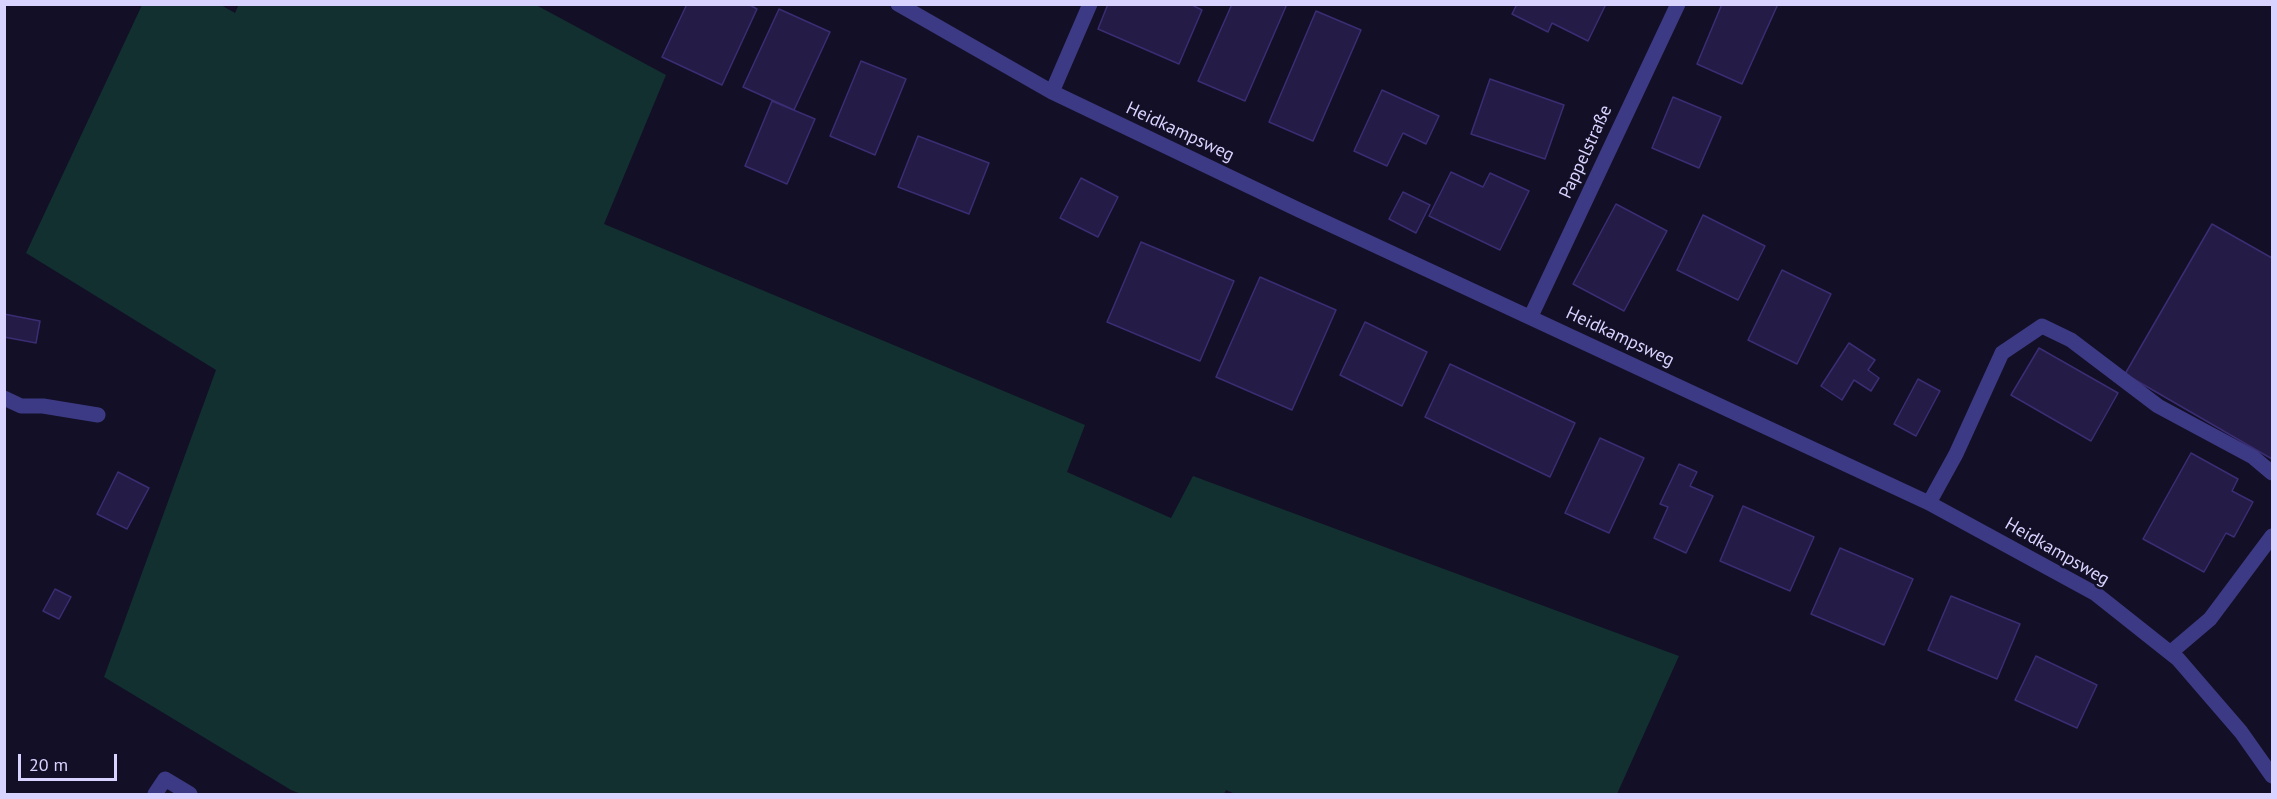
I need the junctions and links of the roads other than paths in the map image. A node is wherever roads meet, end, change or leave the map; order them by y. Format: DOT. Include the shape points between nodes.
graph roads {
  1 [pos="898,4"];
  2 [pos="1090,4"];
  3 [pos="1677,4"];
  4 [pos="1052,92"];
  5 [pos="1531,316"];
  6 [pos="4,398"];
  7 [pos="98,415"];
  8 [pos="2272,473"];
  9 [pos="1929,502"];
  10 [pos="2272,536"];
  11 [pos="2170,653"];
  12 [pos="2272,776"];
  13 [pos="155,795"];
  14 [pos="190,795"];
  1 -- 4 [label="street, Heidkampsweg"];
  2 -- 4 [label="street"];
  3 -- 5 [label="street, Pappelstraße"];
  4 -- 5 [label="street, Heidkampsweg"];
  5 -- 9 [label="street, Heidkampsweg"];
  6 -- 7 [label="street" via="21,406"];
  8 -- 9 [label="street" via="2253,456 2158,406 2071,340 2042,326 2002,354"];
  9 -- 11 [label="street, Heidkampsweg" via="2096,594"];
  10 -- 11 [label="street" via="2210,619"];
  11 -- 12 [label="street, Heidkampsweg" via="2241,732"];
  13 -- 14 [label="street" via="165,779"];
}
